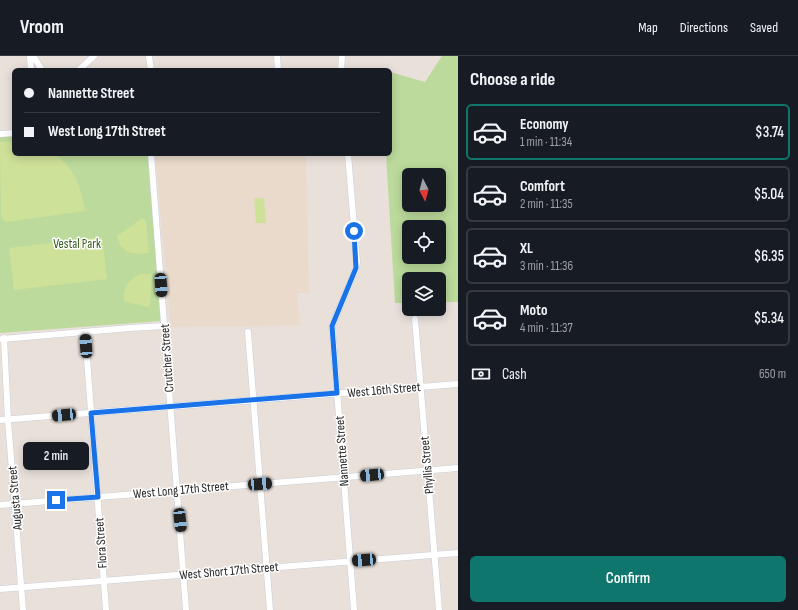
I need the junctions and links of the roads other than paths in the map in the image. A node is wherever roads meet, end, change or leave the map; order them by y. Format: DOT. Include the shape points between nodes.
graph roads {
  1 [pos="30,56"];
  2 [pos="33,56"];
  3 [pos="94,56"];
  4 [pos="149,56"];
  5 [pos="277,56"];
  6 [pos="342,56"];
  7 [pos="31,68"];
  8 [pos="41,68"];
  9 [pos="81,68"];
  10 [pos="151,68"];
  11 [pos="278,68"];
  12 [pos="341,68"];
  13 [pos="12,133"];
  14 [pos="0,134"];
  15 [pos="152,156"];
  16 [pos="348,156"];
  17 [pos="415,320"];
  18 [pos="164,326"];
  19 [pos="85,332"];
  20 [pos="248,332"];
  21 [pos="2,339"];
  22 [pos="458,384"];
  23 [pos="421,387"];
  24 [pos="337,393"];
  25 [pos="253,400"];
  26 [pos="170,407"];
  27 [pos="91,413"];
  28 [pos="0,420"];
  29 [pos="8,420"];
  30 [pos="458,468"];
  31 [pos="428,471"];
  32 [pos="344,478"];
  33 [pos="260,484"];
  34 [pos="177,491"];
  35 [pos="98,497"];
  36 [pos="15,504"];
  37 [pos="0,505"];
  38 [pos="458,552"];
  39 [pos="434,554"];
  40 [pos="350,561"];
  41 [pos="266,568"];
  42 [pos="184,575"];
  43 [pos="104,581"];
  44 [pos="22,587"];
  45 [pos="0,589"];
  46 [pos="23,610"];
  47 [pos="106,610"];
  48 [pos="186,610"];
  49 [pos="270,610"];
  50 [pos="354,610"];
  51 [pos="439,610"];
  1 -- 7 [label="street"];
  2 -- 8 [label="street"];
  3 -- 9 [label="street"];
  4 -- 10 [label="street"];
  5 -- 11 [label="street"];
  6 -- 12 [label="street"];
  13 -- 14 [label="street"];
  15 -- 18 [label="street, Crutcher Street"];
  16 -- 24 [label="street, Nannette Street" via="357,262 355,273 332,326"];
  17 -- 23 [label="street, Phyllis Street"];
  18 -- 19 [label="street"];
  18 -- 26 [label="street, Crutcher Street"];
  19 -- 21 [label="street"];
  19 -- 27 [label="street, Flora Street"];
  20 -- 25 [label="street"];
  21 -- 29 [label="street, Augusta Street"];
  22 -- 23 [label="street, West 16th Street"];
  23 -- 24 [label="street, West 16th Street"];
  23 -- 31 [label="street, Phyllis Street"];
  24 -- 25 [label="street, West 16th Street"];
  24 -- 32 [label="street, Nannette Street"];
  25 -- 26 [label="street, West 16th Street"];
  25 -- 33 [label="street"];
  26 -- 27 [label="street, West 16th Street"];
  26 -- 34 [label="street, Crutcher Street"];
  27 -- 29 [label="street, West 16th Street"];
  27 -- 35 [label="street, Flora Street"];
  28 -- 29 [label="street, West 16th Street"];
  29 -- 36 [label="street, Augusta Street"];
  30 -- 31 [label="street, West Long 17th Street"];
  31 -- 32 [label="street, West Long 17th Street"];
  31 -- 39 [label="street, Phyllis Street"];
  32 -- 33 [label="street, West Long 17th Street"];
  32 -- 40 [label="street, Nannette Street"];
  33 -- 34 [label="street, West Long 17th Street"];
  33 -- 41 [label="street"];
  34 -- 35 [label="street, West Long 17th Street"];
  34 -- 42 [label="street, Crutcher Street"];
  35 -- 36 [label="street, West Long 17th Street"];
  35 -- 43 [label="street, Flora Street"];
  36 -- 37 [label="street, West Long 17th Street"];
  36 -- 44 [label="street, Augusta Street"];
  38 -- 39 [label="street, West Short 17th Street"];
  39 -- 40 [label="street, West Short 17th Street"];
  39 -- 51 [label="street, Phyllis Street"];
  40 -- 41 [label="street, West Short 17th Street"];
  40 -- 50 [label="street, Nannette Street"];
  41 -- 42 [label="street, West Short 17th Street"];
  41 -- 49 [label="street"];
  42 -- 43 [label="street, West Short 17th Street"];
  42 -- 48 [label="street, Crutcher Street"];
  43 -- 44 [label="street, West Short 17th Street"];
  43 -- 47 [label="street, Flora Street"];
  44 -- 45 [label="street, West Short 17th Street"];
  44 -- 46 [label="street, Augusta Street"];
}
